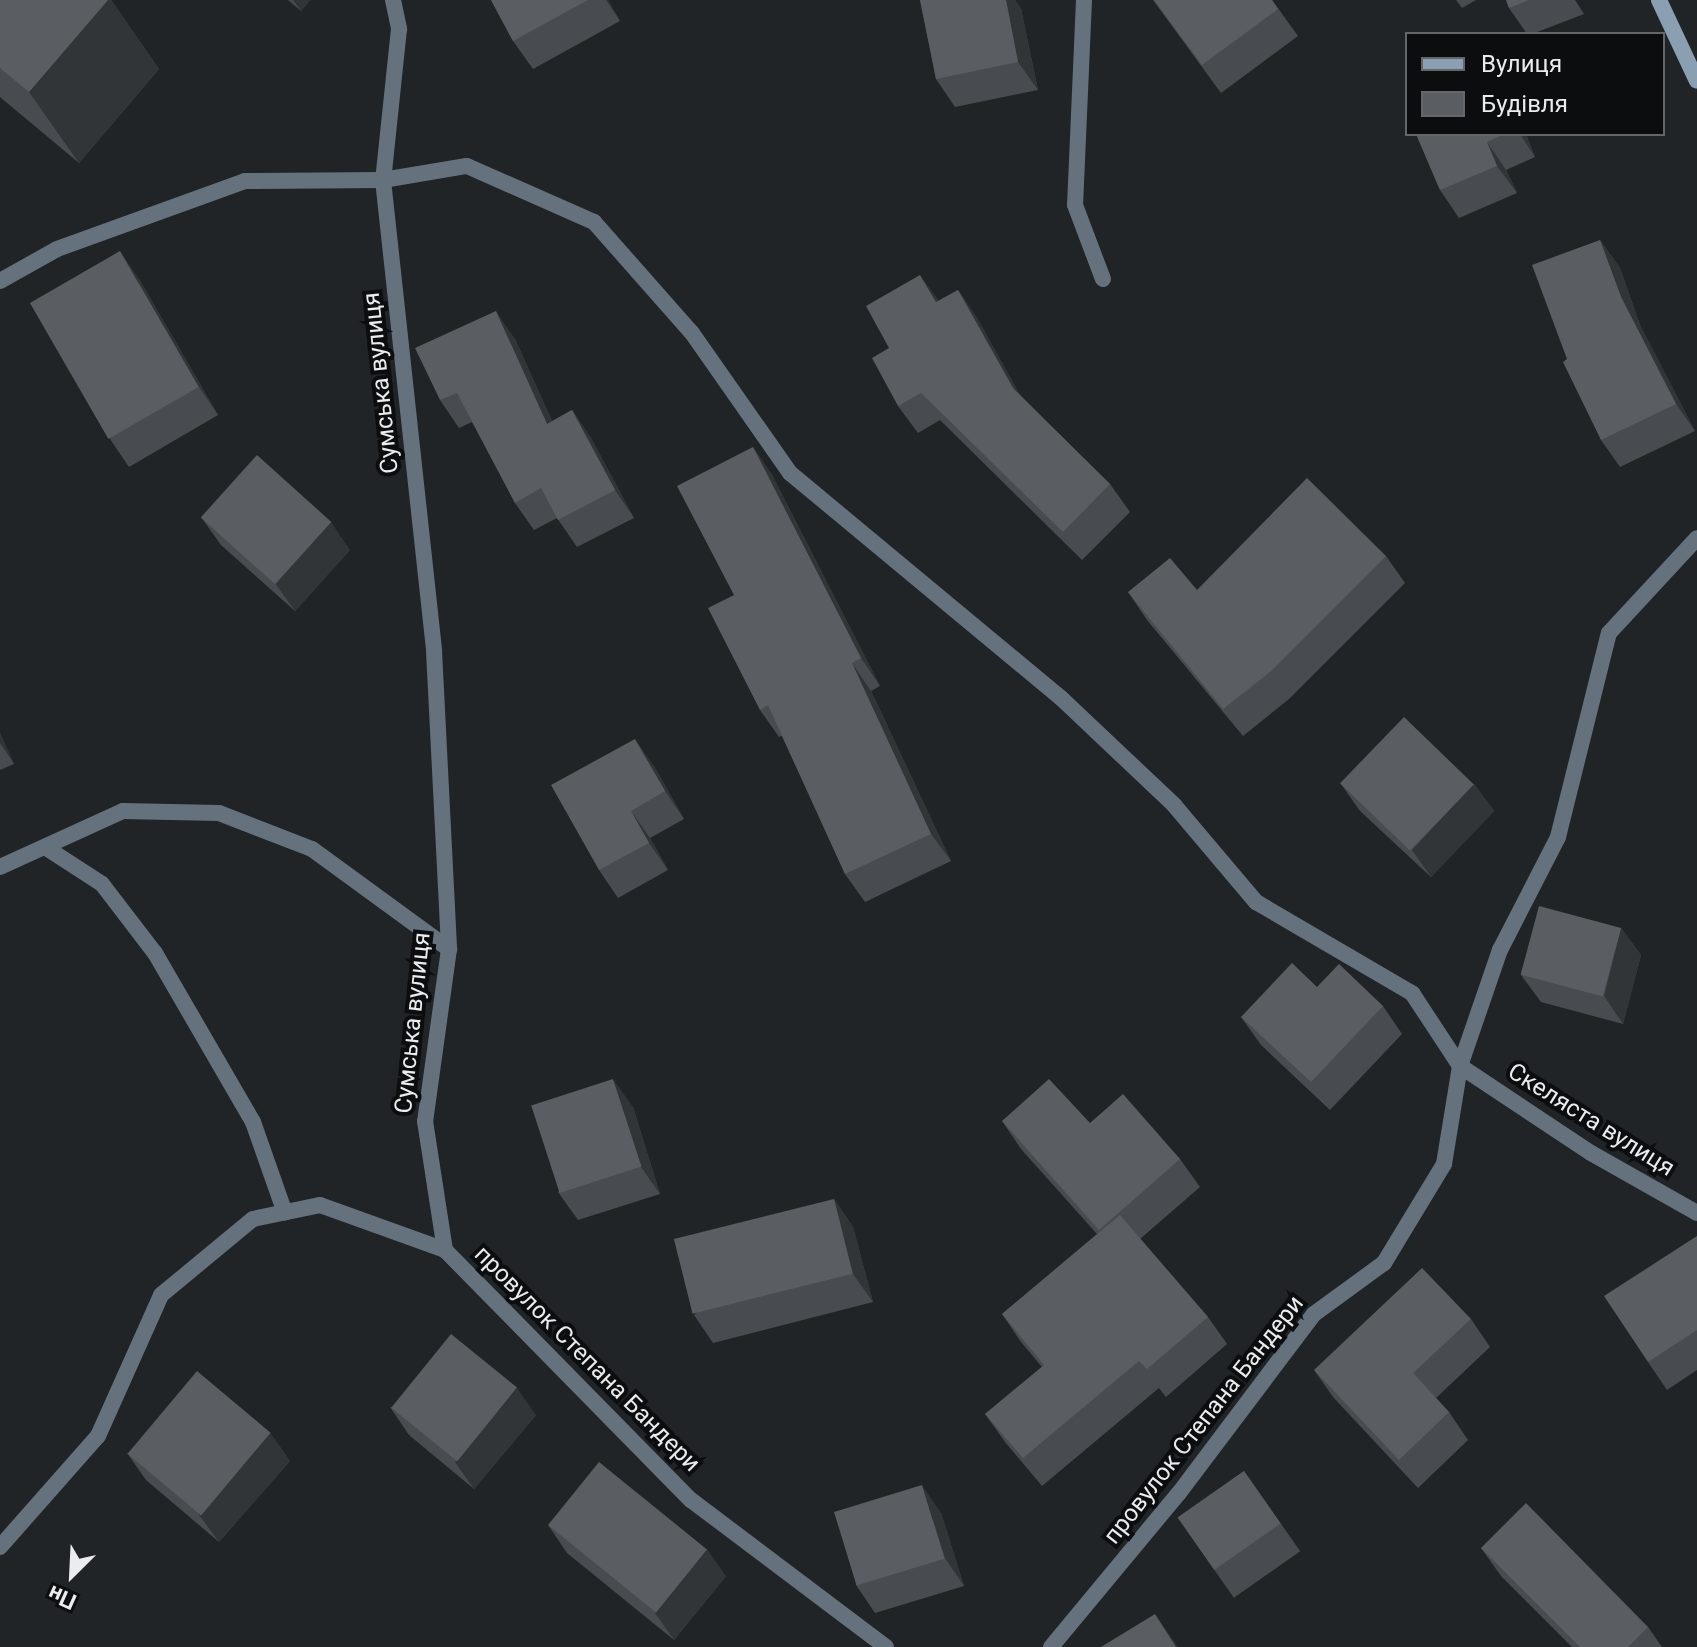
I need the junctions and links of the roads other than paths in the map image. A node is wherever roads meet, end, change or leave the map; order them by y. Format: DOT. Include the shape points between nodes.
graph roads {
  1 [pos="393,0"];
  2 [pos="1084,0"];
  3 [pos="1659,0"];
  4 [pos="1697,81"];
  5 [pos="383,180"];
  6 [pos="1103,279"];
  7 [pos="0,281"];
  8 [pos="1697,538"];
  9 [pos="45,847"];
  10 [pos="0,867"];
  11 [pos="449,949"];
  12 [pos="1460,1066"];
  13 [pos="285,1213"];
  14 [pos="1697,1213"];
  15 [pos="445,1250"];
  16 [pos="0,1547"];
  17 [pos="886,1647"];
  18 [pos="1051,1647"];
  1 -- 5 [label="street, Сумська вулиця" via="399,29"];
  2 -- 6 [label="street" via="1075,205"];
  3 -- 4 [label="street"];
  5 -- 7 [label="street" via="245,181 57,249"];
  5 -- 11 [label="street, Сумська вулиця" via="434,651"];
  5 -- 12 [label="street" via="467,166 594,222 692,333 790,473 1061,698 1174,805 1256,902 1412,993"];
  8 -- 12 [label="street, провулок Степана Бандери" via="1609,633 1558,837 1500,950"];
  9 -- 10 [label="street"];
  9 -- 11 [label="street" via="123,811 219,813 312,849"];
  9 -- 13 [label="street" via="102,884 155,953 253,1122"];
  11 -- 15 [label="street, Сумська вулиця" via="425,1121"];
  12 -- 14 [label="street, Скеляста вулиця" via="1591,1153"];
  12 -- 18 [label="street, провулок Степана Бандери" via="1444,1164 1384,1263 1314,1314 1179,1493"];
  13 -- 15 [label="street" via="320,1205"];
  13 -- 16 [label="street" via="253,1219 161,1295 98,1436"];
  15 -- 17 [label="street, провулок Степана Бандери" via="691,1500"];
}
